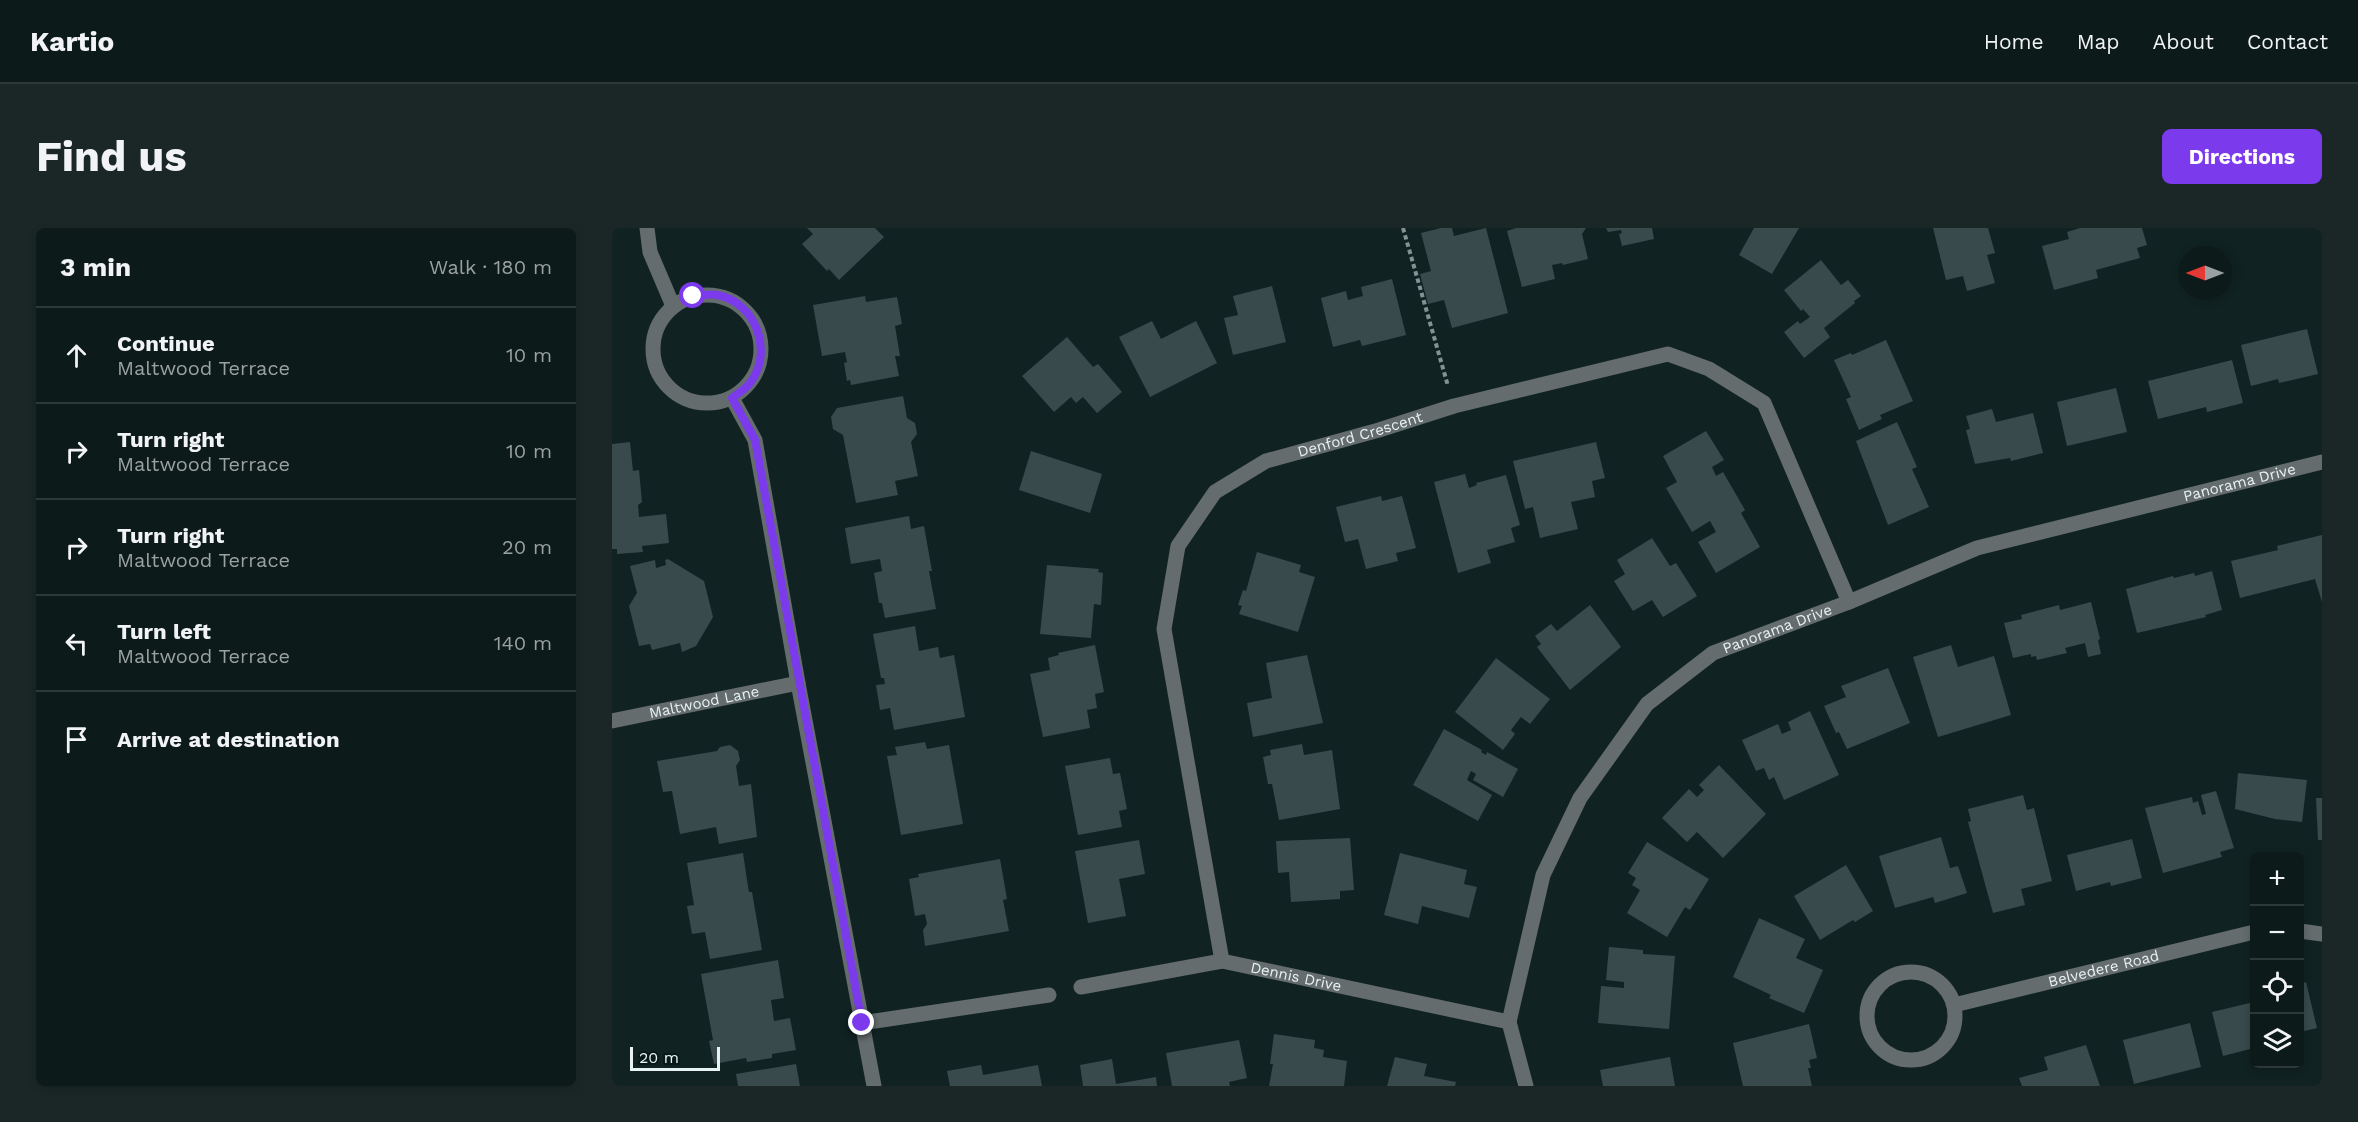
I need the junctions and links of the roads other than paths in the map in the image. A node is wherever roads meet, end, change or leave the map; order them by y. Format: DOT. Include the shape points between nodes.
graph roads {
  1 [pos="647,228"];
  2 [pos="673,306"];
  3 [pos="732,398"];
  4 [pos="2322,462"];
  5 [pos="1849,602"];
  6 [pos="798,683"];
  7 [pos="612,722"];
  8 [pos="2304,932"];
  9 [pos="2250,933"];
  10 [pos="2322,934"];
  11 [pos="1222,962"];
  12 [pos="1080,987"];
  13 [pos="1049,995"];
  14 [pos="1954,1005"];
  15 [pos="1509,1022"];
  16 [pos="862,1023"];
  17 [pos="874,1086"];
  18 [pos="1526,1086"];
  1 -- 2 [label="street" via="650,252"];
  2 -- 3 [label="street" via="659,324 653,346 656,368 669,388 687,400 710,404"];
  2 -- 3 [label="street" via="693,296 716,295 737,303 753,319 761,341 760,363 750,384"];
  3 -- 6 [label="street" via="755,440"];
  4 -- 5 [label="street, Panorama Drive" via="1977,548"];
  5 -- 11 [label="street, Denford Crescent" via="1764,403 1709,369 1668,354 1454,406 1266,461 1215,492 1178,546 1164,629"];
  5 -- 15 [label="street, Panorama Drive" via="1713,653 1647,704 1580,798 1543,875"];
  6 -- 7 [label="street, Maltwood Lane"];
  6 -- 16 [label="street"];
  8 -- 10 [label="street"];
  9 -- 14 [label="street, Belvedere Road"];
  11 -- 12 [label="street, Dennis Drive"];
  11 -- 15 [label="street, Dennis Drive"];
  13 -- 16 [label="street"];
  14 -- 14 [label="street" via="1945,987 1929,975 1909,971 1890,976 1875,989 1867,1008 1868,1027 1876,1045 1892,1057 1912,1061 1931,1056 1946,1043 1955,1025"];
  15 -- 18 [label="street, Panorama Drive"];
  16 -- 17 [label="street"];
}
